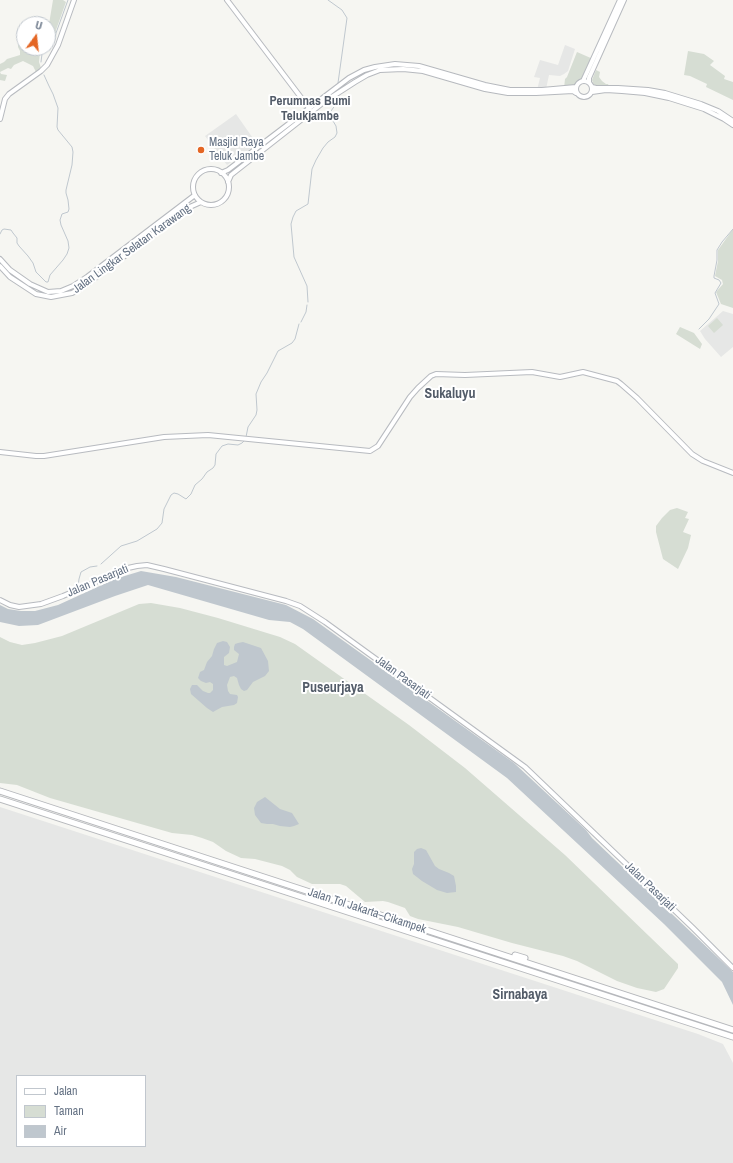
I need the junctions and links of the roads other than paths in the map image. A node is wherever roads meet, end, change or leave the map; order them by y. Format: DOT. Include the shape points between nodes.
graph roads {
  1 [pos="74,0"];
  2 [pos="227,0"];
  3 [pos="620,0"];
  4 [pos="624,0"];
  5 [pos="587,79"];
  6 [pos="576,87"];
  7 [pos="592,87"];
  8 [pos="338,90"];
  9 [pos="592,92"];
  10 [pos="576,93"];
  11 [pos="309,108"];
  12 [pos="0,119"];
  13 [pos="733,121"];
  14 [pos="733,125"];
  15 [pos="221,173"];
  16 [pos="228,182"];
  17 [pos="195,195"];
  18 [pos="201,202"];
  19 [pos="0,259"];
  20 [pos="0,266"];
  21 [pos="99,267"];
  22 [pos="104,272"];
  23 [pos="0,452"];
  24 [pos="733,473"];
  25 [pos="0,600"];
  26 [pos="0,791"];
  27 [pos="0,799"];
  28 [pos="486,949"];
  29 [pos="525,958"];
  30 [pos="733,968"];
  31 [pos="606,984"];
  32 [pos="631,996"];
  33 [pos="733,1030"];
  34 [pos="733,1037"];
  1 -- 12 [label="main road" via="58,45 47,65 9,94"];
  2 -- 11 [label="main road"];
  3 -- 5 [label="main road"];
  4 -- 5 [label="main road"];
  5 -- 6 [label="main road" via="578,83"];
  5 -- 7 [label="main road"];
  6 -- 8 [label="main road" via="510,90 424,67 395,64 369,68 349,78"];
  6 -- 10 [label="main road"];
  7 -- 9 [label="main road"];
  7 -- 13 [label="main road" via="664,93 701,104"];
  8 -- 10 [label="main road" via="373,72 403,69 428,72 502,92"];
  8 -- 11 [label="main road"];
  8 -- 16 [label="main road" via="231,175"];
  9 -- 10 [label="main road" via="586,97"];
  9 -- 14 [label="main road" via="622,91 669,98 704,109"];
  11 -- 15 [label="main road"];
  15 -- 16 [label="main road"];
  15 -- 17 [label="main road" via="209,170 198,175 193,184"];
  16 -- 18 [label="main road" via="229,190 220,203 210,205"];
  17 -- 18 [label="main road"];
  17 -- 21 [label="main road, Jalan Lingkar Selatan Karawang"];
  18 -- 22 [label="main road, Jalan Lingkar Selatan Karawang" via="184,210"];
  19 -- 21 [label="main road, Jalan Lingkar Selatan Karawang" via="23,280 52,292 73,286"];
  20 -- 22 [label="main road, Jalan Lingkar Selatan Karawang" via="10,277 31,291 50,297 72,294"];
  21 -- 22 [label="main road"];
  23 -- 24 [label="main road" via="44,456 158,438 215,435 370,451 378,446 410,397 436,374 532,372 560,377 583,372 617,381 692,454"];
  25 -- 30 [label="main road, Jalan Pasarjati" via="19,607 40,604 128,568 146,565 300,606 315,614 525,767"];
  26 -- 28 [label="highway, Jalan Tol Jakarta–Cikampek"];
  27 -- 34 [label="highway, Jalan Tol Jakarta–Cikampek"];
  28 -- 29 [label="highway"];
  28 -- 32 [label="highway, Jalan Tol Jakarta–Cikampek"];
  31 -- 32 [label="highway"];
  32 -- 33 [label="highway, Jalan Tol Jakarta–Cikampek"];
}
